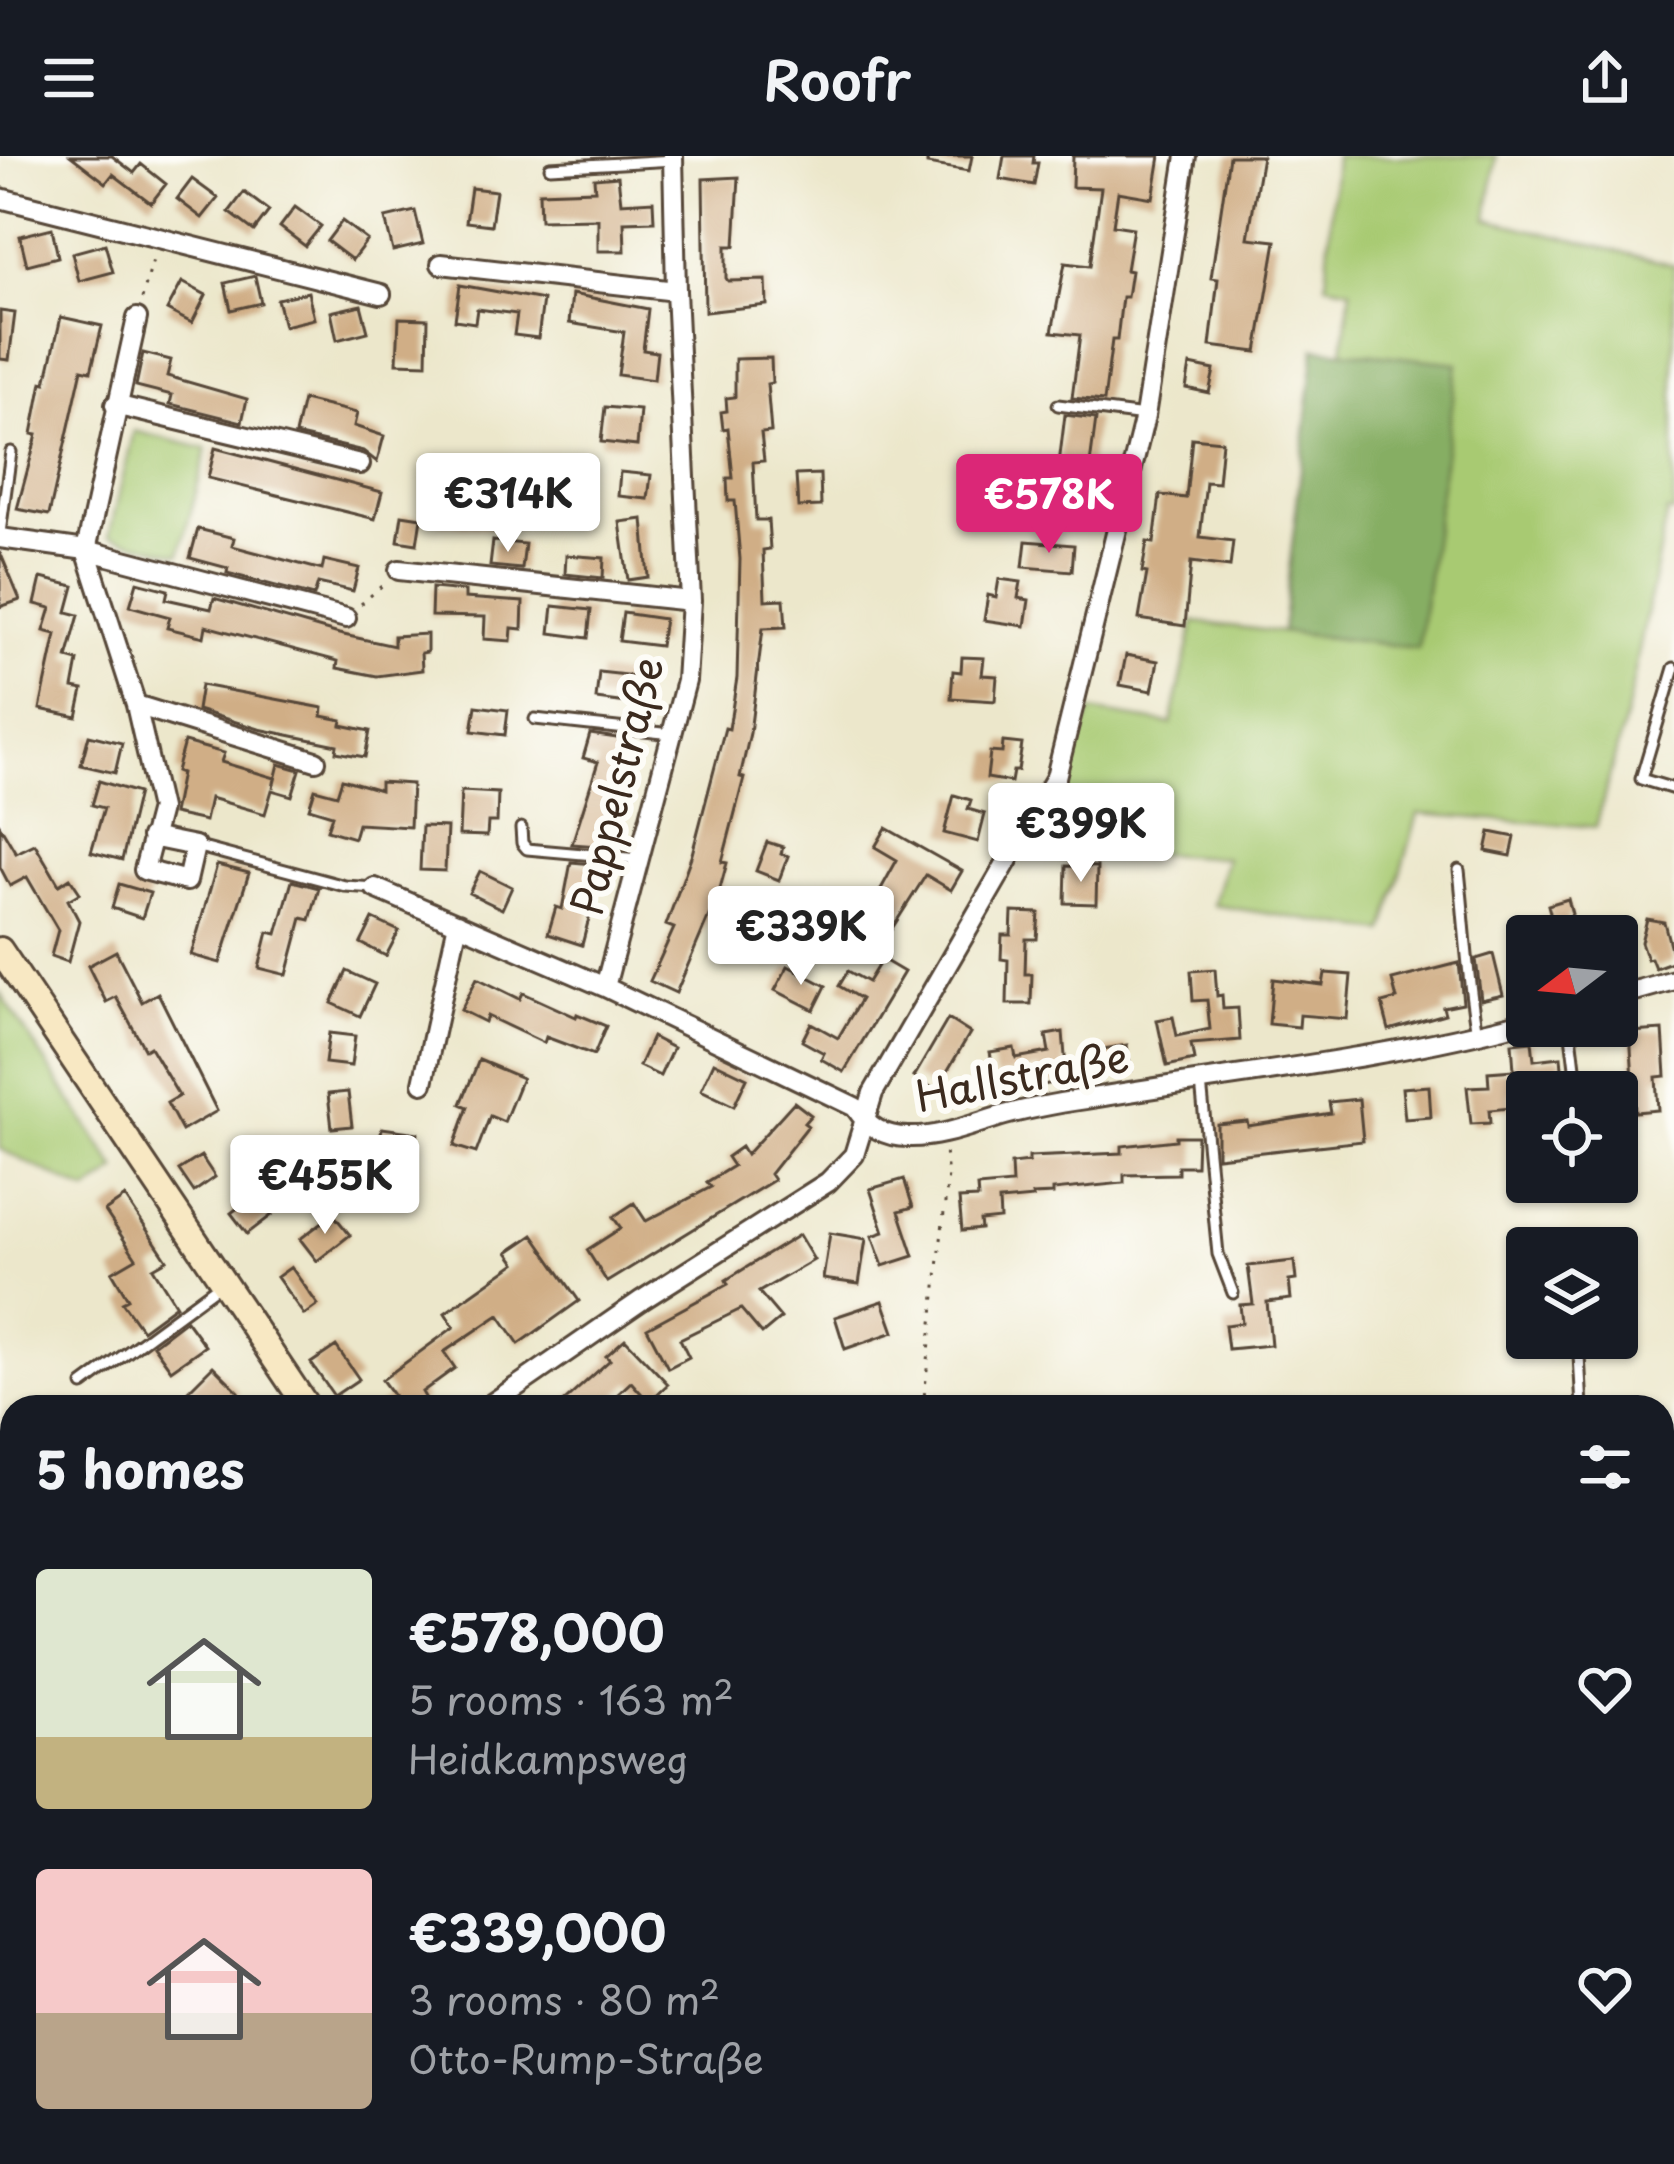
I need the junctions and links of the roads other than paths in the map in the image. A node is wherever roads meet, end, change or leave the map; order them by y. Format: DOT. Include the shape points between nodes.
graph roads {
  1 [pos="1186,156"];
  2 [pos="674,158"];
  3 [pos="550,167"];
  4 [pos="0,198"];
  5 [pos="441,264"];
  6 [pos="676,291"];
  7 [pos="381,294"];
  8 [pos="137,318"];
  9 [pos="1058,404"];
  10 [pos="116,405"];
  11 [pos="1144,416"];
  12 [pos="11,452"];
  13 [pos="360,464"];
  14 [pos="0,535"];
  15 [pos="86,550"];
  16 [pos="399,570"];
  17 [pos="691,601"];
  18 [pos="346,618"];
  19 [pos="1674,668"];
  20 [pos="136,705"];
  21 [pos="535,719"];
  22 [pos="672,734"];
  23 [pos="316,760"];
  24 [pos="1674,789"];
  25 [pos="521,828"];
  26 [pos="151,837"];
  27 [pos="195,845"];
  28 [pos="639,859"];
  29 [pos="1459,870"];
  30 [pos="375,888"];
  31 [pos="458,923"];
  32 [pos="0,950"];
  33 [pos="1674,980"];
  34 [pos="605,987"];
  35 [pos="1638,990"];
  36 [pos="1506,1026"];
  37 [pos="1478,1033"];
  38 [pos="1201,1082"];
  39 [pos="423,1083"];
  40 [pos="865,1123"];
  41 [pos="224,1281"];
  42 [pos="1233,1293"];
  43 [pos="1579,1359"];
  44 [pos="83,1385"];
  45 [pos="299,1395"];
  46 [pos="505,1395"];
  47 [pos="1581,1395"];
  1 -- 11 [label="street"];
  2 -- 3 [label="lane"];
  2 -- 6 [label="street, Pappelstraße"];
  4 -- 7 [label="street"];
  5 -- 6 [label="street"];
  6 -- 17 [label="street, Pappelstraße"];
  8 -- 10 [label="street"];
  9 -- 11 [label="lane"];
  10 -- 13 [label="street"];
  10 -- 15 [label="street"];
  11 -- 40 [label="street" via="1057,777 873,1093"];
  12 -- 14 [label="lane"];
  14 -- 15 [label="street"];
  15 -- 18 [label="street"];
  15 -- 20 [label="street"];
  16 -- 17 [label="street, Pappelstraße"];
  17 -- 22 [label="street, Pappelstraße" via="686,681"];
  19 -- 24 [label="lane" via="1640,779"];
  20 -- 23 [label="street"];
  20 -- 26 [label="street" via="160,809"];
  21 -- 22 [label="lane"];
  22 -- 28 [label="street, Pappelstraße"];
  25 -- 28 [label="lane" via="527,849"];
  26 -- 27 [label="street"];
  26 -- 27 [label="street" via="144,870 188,881"];
  27 -- 30 [label="lane"];
  28 -- 34 [label="street, Pappelstraße"];
  29 -- 37 [label="lane"];
  30 -- 31 [label="street"];
  31 -- 34 [label="street"];
  31 -- 39 [label="street"];
  32 -- 41 [label="main road"];
  33 -- 35 [label="street"];
  34 -- 40 [label="street" via="855,1107"];
  36 -- 37 [label="street, Hallstraße"];
  37 -- 38 [label="street, Hallstraße"];
  38 -- 40 [label="street, Hallstraße" via="1012,1113 943,1134 893,1136"];
  38 -- 42 [label="lane" via="1218,1254"];
  40 -- 46 [label="street, Hallstraße" via="839,1174"];
  41 -- 44 [label="lane"];
  41 -- 45 [label="main road"];
  43 -- 47 [label="lane"];
}
